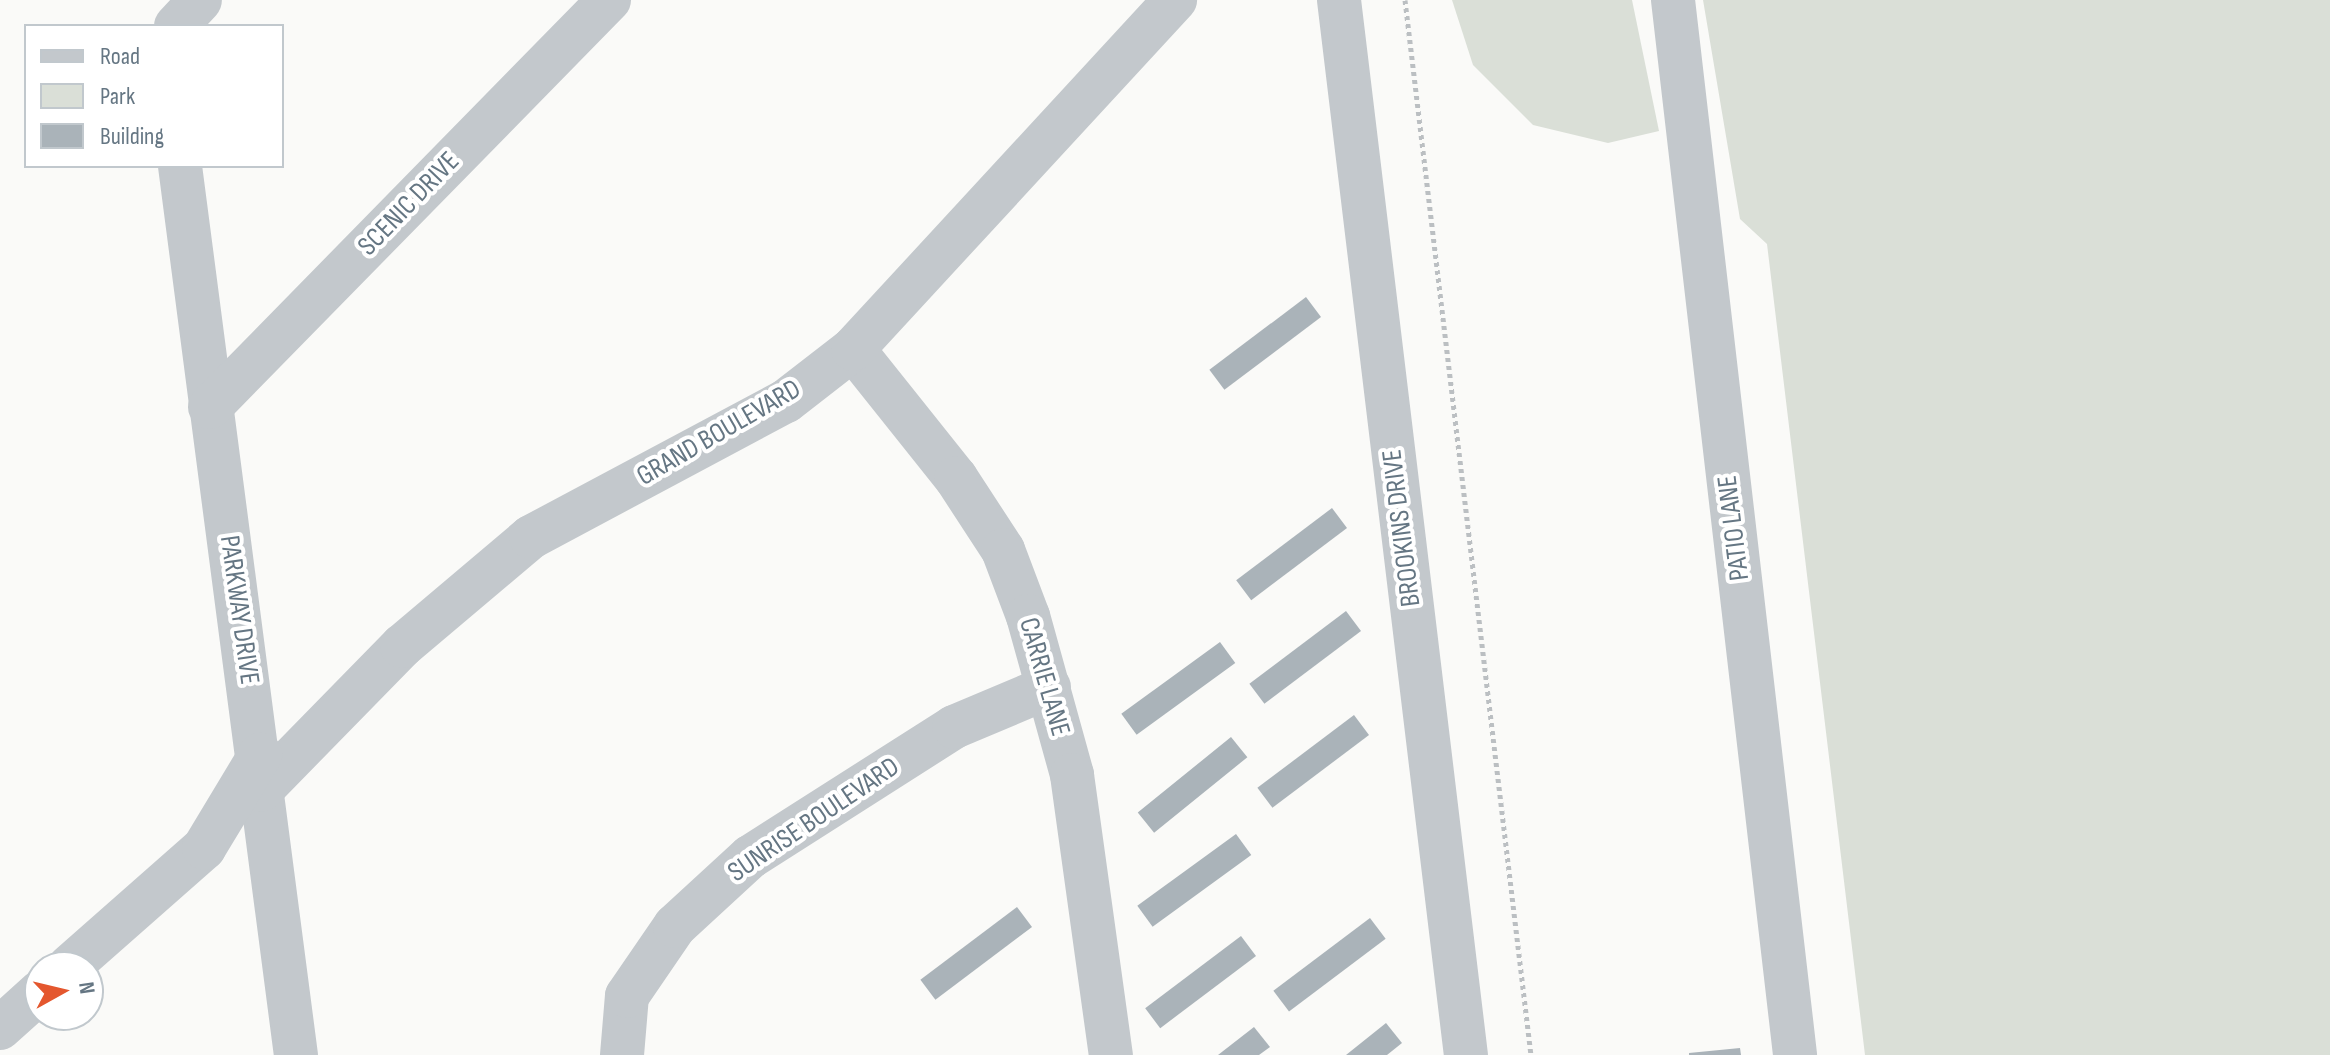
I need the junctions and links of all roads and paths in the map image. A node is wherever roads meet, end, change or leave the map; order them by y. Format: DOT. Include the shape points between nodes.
graph roads {
  1 [pos="159,0"];
  2 [pos="200,0"];
  3 [pos="609,0"];
  4 [pos="1175,0"];
  5 [pos="1339,0"];
  6 [pos="1405,0"];
  7 [pos="1673,0"];
  8 [pos="162,24"];
  9 [pos="178,24"];
  10 [pos="180,168"];
  11 [pos="853,349"];
  12 [pos="210,407"];
  13 [pos="1049,687"];
  14 [pos="260,772"];
  15 [pos="87,951"];
  16 [pos="24,1006"];
  17 [pos="0,1028"];
  18 [pos="296,1055"];
  19 [pos="622,1055"];
  20 [pos="1111,1055"];
  21 [pos="1466,1055"];
  22 [pos="1531,1055"];
  23 [pos="1795,1055"];
  1 -- 8 [label="street"];
  2 -- 9 [label="street"];
  3 -- 12 [label="street, SCENIC DRIVE"];
  4 -- 11 [label="street, GRAND BOULEVARD"];
  5 -- 21 [label="street, BROOKINS DRIVE"];
  6 -- 22 [label="path"];
  7 -- 23 [label="street, PATIO LANE"];
  10 -- 12 [label="street, PARKWAY DRIVE"];
  11 -- 13 [label="street, CARRIE LANE" via="956,478 1003,550"];
  11 -- 14 [label="street, GRAND BOULEVARD" via="786,401 531,537"];
  12 -- 14 [label="street, PARKWAY DRIVE"];
  13 -- 19 [label="street, SUNRISE BOULEVARD" via="954,727 750,857 675,926 627,996"];
  13 -- 20 [label="street, CARRIE LANE" via="1072,775"];
  14 -- 15 [label="street, GRAND BOULEVARD" via="204,848"];
  14 -- 18 [label="street, PARKWAY DRIVE"];
  16 -- 17 [label="street"];
}
